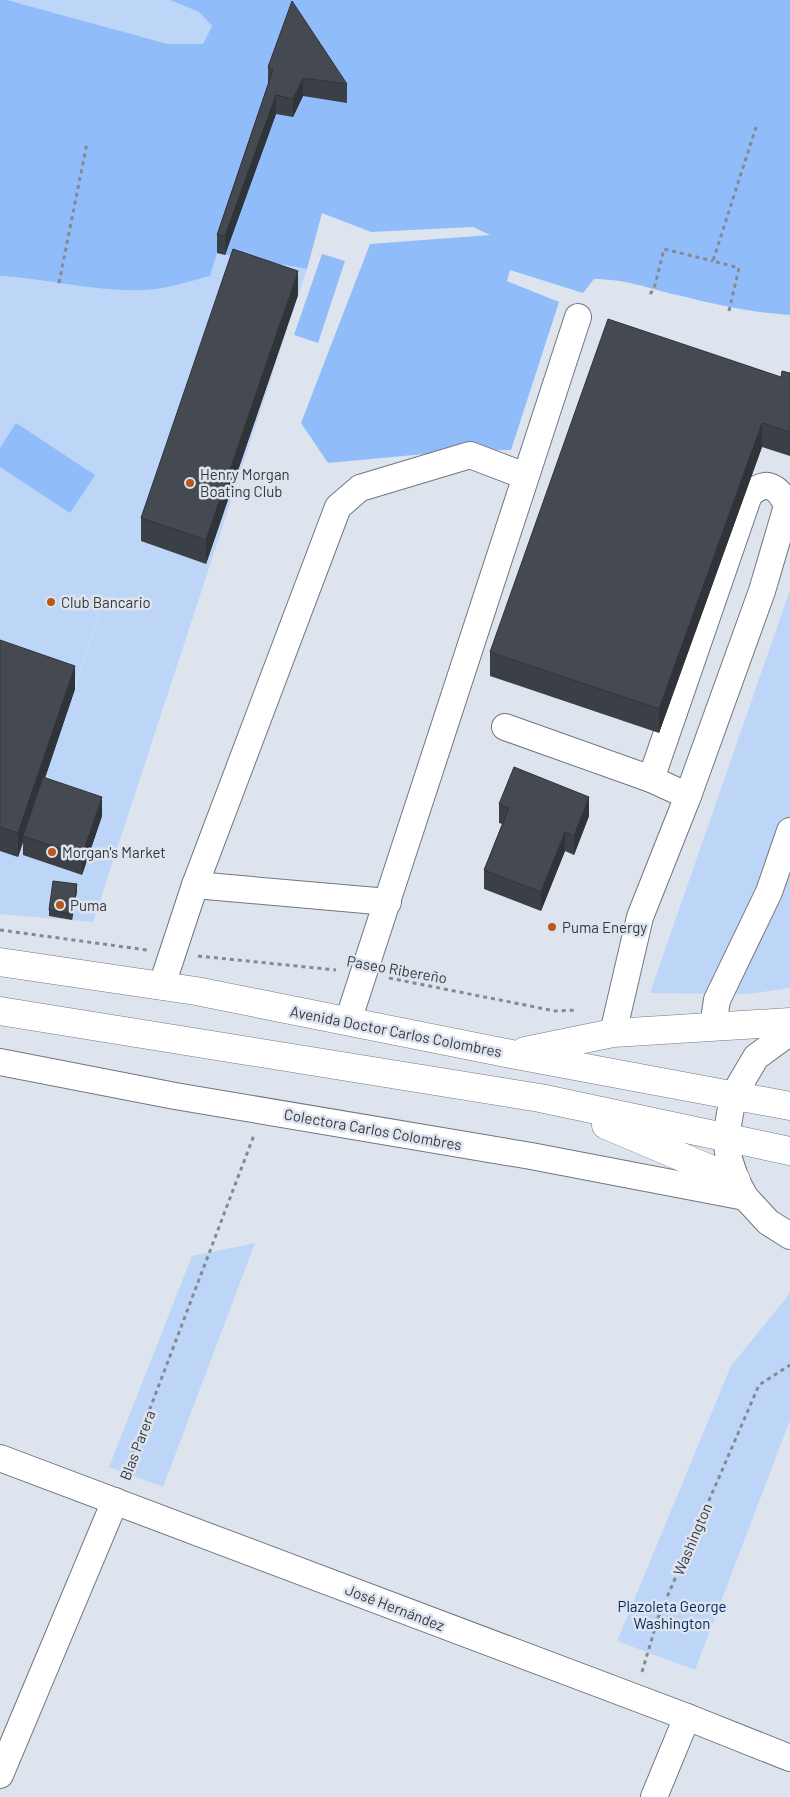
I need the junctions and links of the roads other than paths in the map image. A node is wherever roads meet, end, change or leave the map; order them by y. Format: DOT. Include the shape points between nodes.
graph roads {
  1 [pos="578,317"];
  2 [pos="525,476"];
  3 [pos="505,726"];
  4 [pos="650,779"];
  5 [pos="688,796"];
  6 [pos="790,831"];
  7 [pos="195,886"];
  8 [pos="388,902"];
  9 [pos="0,962"];
  10 [pos="162,985"];
  11 [pos="0,1012"];
  12 [pos="348,1021"];
  13 [pos="616,1021"];
  14 [pos="790,1022"];
  15 [pos="713,1026"];
  16 [pos="790,1032"];
  17 [pos="511,1054"];
  18 [pos="0,1062"];
  19 [pos="732,1096"];
  20 [pos="540,1098"];
  21 [pos="790,1106"];
  22 [pos="726,1137"];
  23 [pos="790,1151"];
  24 [pos="740,1188"];
  25 [pos="790,1236"];
  26 [pos="0,1458"];
  27 [pos="115,1501"];
  28 [pos="687,1717"];
  29 [pos="790,1758"];
  30 [pos="0,1775"];
  31 [pos="654,1797"];
  1 -- 2 [label="street"];
  2 -- 7 [label="street" via="470,455 360,488 338,506"];
  2 -- 8 [label="street"];
  3 -- 4 [label="street"];
  4 -- 5 [label="street"];
  4 -- 5 [label="street" via="750,494 757,487 766,485 774,488 782,494 787,506 762,591"];
  5 -- 13 [label="street" via="640,918"];
  6 -- 15 [label="street" via="769,892 718,1000"];
  7 -- 8 [label="street"];
  7 -- 10 [label="street"];
  8 -- 12 [label="street"];
  9 -- 10 [label="main road, Avenida Doctor Carlos Colombres"];
  10 -- 12 [label="main road, Avenida Doctor Carlos Colombres"];
  11 -- 20 [label="main road"];
  12 -- 17 [label="main road, Avenida Doctor Carlos Colombres"];
  13 -- 15 [label="main road"];
  13 -- 17 [label="main road"];
  14 -- 15 [label="main road"];
  16 -- 19 [label="street" via="756,1057"];
  17 -- 19 [label="main road, Avenida Doctor Carlos Colombres"];
  18 -- 24 [label="street, Colectora Carlos Colombres" via="175,1096"];
  19 -- 21 [label="main road, Avenida Doctor Carlos Colombres"];
  19 -- 22 [label="street"];
  20 -- 22 [label="main road"];
  20 -- 24 [label="main road"];
  22 -- 23 [label="main road"];
  22 -- 24 [label="street" via="729,1159"];
  24 -- 25 [label="street" via="768,1222"];
  26 -- 27 [label="street, José Hernández"];
  27 -- 28 [label="street, José Hernández"];
  27 -- 30 [label="street"];
  28 -- 29 [label="street, José Hernández"];
  28 -- 31 [label="street"];
}
